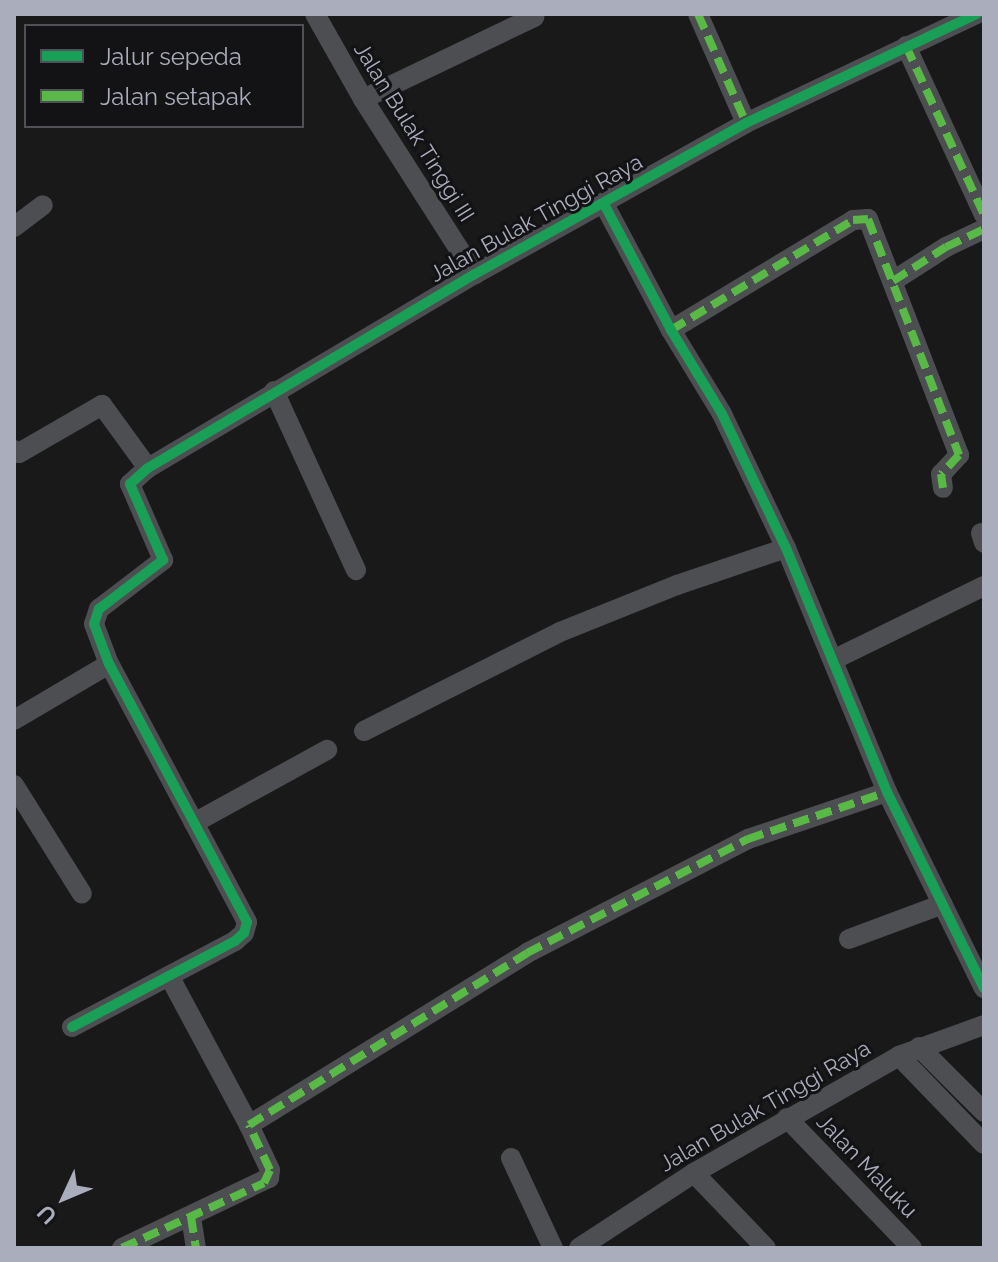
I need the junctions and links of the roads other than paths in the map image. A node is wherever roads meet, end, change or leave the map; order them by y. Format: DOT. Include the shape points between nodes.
graph roads {
  1 [pos="315,14"];
  2 [pos="698,14"];
  3 [pos="971,15"];
  4 [pos="534,17"];
  5 [pos="906,46"];
  6 [pos="363,99"];
  7 [pos="746,123"];
  8 [pos="604,204"];
  9 [pos="43,205"];
  10 [pos="984,215"];
  11 [pos="14,227"];
  12 [pos="984,229"];
  13 [pos="475,274"];
  14 [pos="893,281"];
  15 [pos="671,330"];
  16 [pos="274,391"];
  17 [pos="14,450"];
  18 [pos="148,468"];
  19 [pos="943,488"];
  20 [pos="786,548"];
  21 [pos="356,570"];
  22 [pos="984,586"];
  23 [pos="833,660"];
  24 [pos="109,664"];
  25 [pos="14,720"];
  26 [pos="364,731"];
  27 [pos="327,750"];
  28 [pos="14,785"];
  29 [pos="887,792"];
  30 [pos="194,823"];
  31 [pos="82,894"];
  32 [pos="943,904"];
  33 [pos="849,939"];
  34 [pos="169,976"];
  35 [pos="984,988"];
  36 [pos="984,1025"];
  37 [pos="72,1027"];
  38 [pos="919,1047"];
  39 [pos="899,1056"];
  40 [pos="984,1112"];
  41 [pos="787,1118"];
  42 [pos="249,1125"];
  43 [pos="984,1144"];
  44 [pos="511,1158"];
  45 [pos="694,1173"];
  46 [pos="191,1217"];
  47 [pos="609,1241"];
  48 [pos="122,1248"];
  49 [pos="196,1248"];
  50 [pos="553,1248"];
  51 [pos="579,1248"];
  52 [pos="766,1248"];
  53 [pos="912,1248"];
  1 -- 6 [label="street, Jalan Bulak Tinggi III"];
  2 -- 7 [label="street"];
  3 -- 5 [label="street, Jalan Bulak Tinggi Raya"];
  4 -- 6 [label="street"];
  5 -- 7 [label="street, Jalan Bulak Tinggi Raya"];
  5 -- 10 [label="street"];
  6 -- 13 [label="street, Jalan Bulak Tinggi III"];
  7 -- 8 [label="street, Jalan Bulak Tinggi Raya"];
  8 -- 13 [label="street, Jalan Bulak Tinggi Raya"];
  8 -- 15 [label="street"];
  9 -- 11 [label="street"];
  12 -- 14 [label="street"];
  13 -- 16 [label="street, Jalan Bulak Tinggi Raya"];
  14 -- 15 [label="street" via="871,222 853,220"];
  14 -- 19 [label="street" via="959,455 941,474"];
  15 -- 20 [label="street" via="722,414"];
  16 -- 18 [label="street, Jalan Bulak Tinggi Raya"];
  16 -- 21 [label="street"];
  17 -- 18 [label="street" via="19,453 102,405"];
  18 -- 24 [label="street, Jalan Bulak Tinggi Raya" via="130,484 163,560 93,616"];
  20 -- 23 [label="street"];
  20 -- 26 [label="street" via="560,632"];
  22 -- 23 [label="street"];
  23 -- 29 [label="street"];
  24 -- 25 [label="street"];
  24 -- 30 [label="street"];
  27 -- 30 [label="street"];
  28 -- 31 [label="street"];
  29 -- 32 [label="street"];
  29 -- 42 [label="street" via="748,839 527,953"];
  30 -- 34 [label="street" via="247,922 235,941"];
  32 -- 33 [label="street"];
  32 -- 35 [label="street"];
  34 -- 37 [label="street"];
  34 -- 42 [label="street"];
  36 -- 38 [label="street, Jalan Bulak Tinggi Raya"];
  38 -- 39 [label="street, Jalan Bulak Tinggi Raya"];
  38 -- 40 [label="street"];
  39 -- 41 [label="street, Jalan Bulak Tinggi Raya"];
  39 -- 43 [label="street"];
  41 -- 45 [label="street, Jalan Bulak Tinggi Raya"];
  41 -- 53 [label="street, Jalan Maluku"];
  42 -- 46 [label="street" via="269,1178"];
  44 -- 50 [label="street"];
  45 -- 47 [label="street, Jalan Bulak Tinggi Raya"];
  45 -- 52 [label="street"];
  46 -- 48 [label="street"];
  46 -- 49 [label="street"];
  47 -- 51 [label="street, Jalan Bulak Tinggi Raya"];
}
